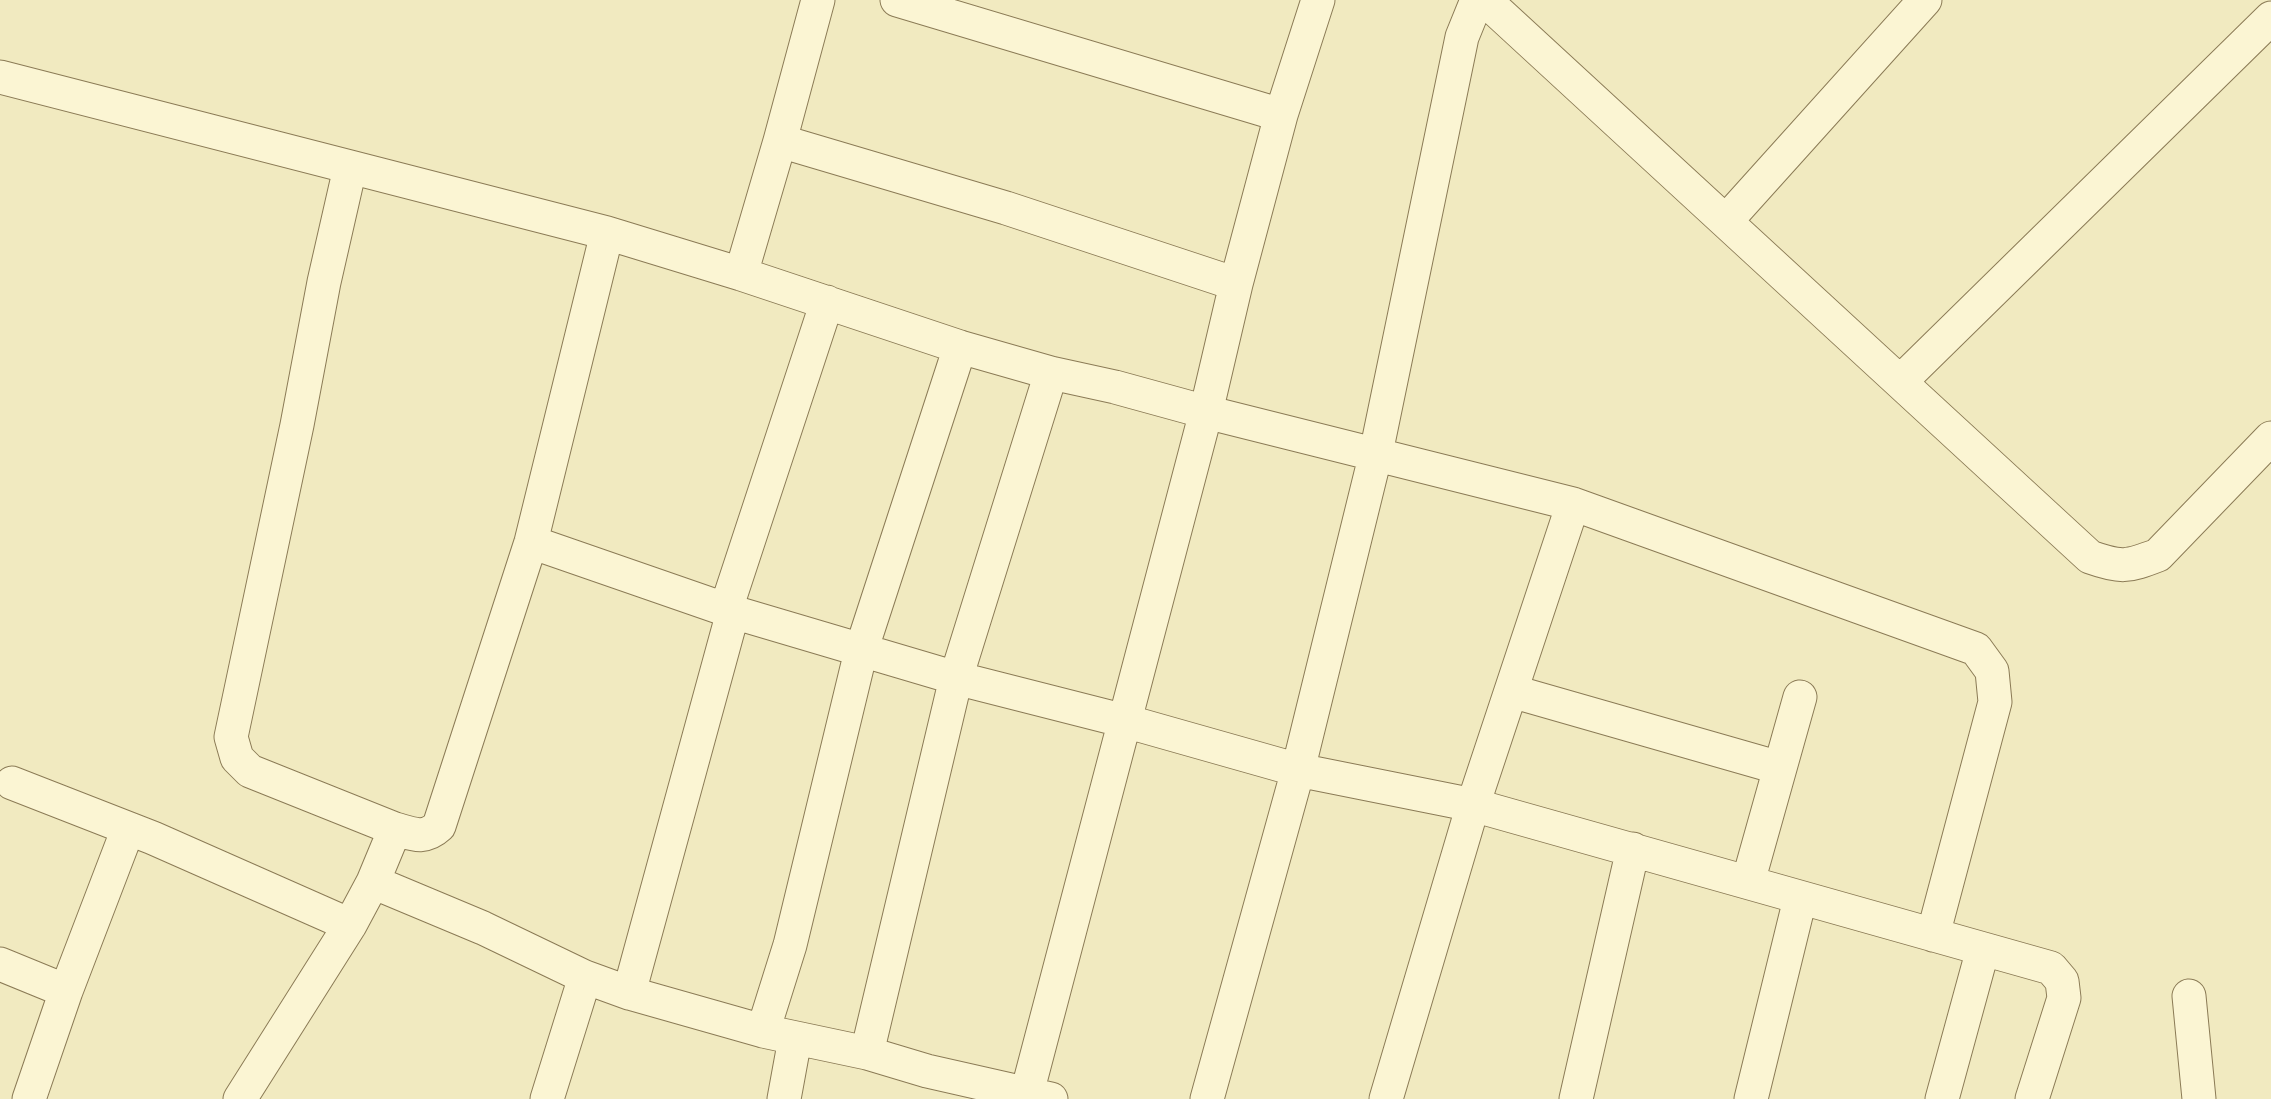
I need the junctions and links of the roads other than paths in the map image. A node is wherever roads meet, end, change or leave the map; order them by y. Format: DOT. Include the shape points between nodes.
graph roads {
  1 [pos="818,0"];
  2 [pos="897,0"];
  3 [pos="1318,0"];
  4 [pos="1477,0"];
  5 [pos="1485,0"];
  6 [pos="1925,0"];
  7 [pos="2271,18"];
  8 [pos="0,77"];
  9 [pos="1281,116"];
  10 [pos="780,141"];
  11 [pos="350,168"];
  12 [pos="1726,221"];
  13 [pos="607,233"];
  14 [pos="741,274"];
  15 [pos="1236,284"];
  16 [pos="828,302"];
  17 [pos="960,346"];
  18 [pos="1051,373"];
  19 [pos="1900,382"];
  20 [pos="1206,411"];
  21 [pos="2271,438"];
  22 [pos="1376,453"];
  23 [pos="1573,504"];
  24 [pos="531,542"];
  25 [pos="729,610"];
  26 [pos="861,651"];
  27 [pos="956,678"];
  28 [pos="1511,691"];
  29 [pos="1800,697"];
  30 [pos="1125,721"];
  31 [pos="1780,768"];
  32 [pos="1298,770"];
  33 [pos="12,783"];
  34 [pos="1473,805"];
  35 [pos="128,829"];
  36 [pos="395,830"];
  37 [pos="1633,849"];
  38 [pos="373,882"];
  39 [pos="1748,882"];
  40 [pos="1800,899"];
  41 [pos="350,925"];
  42 [pos="1933,935"];
  43 [pos="1983,949"];
  44 [pos="0,964"];
  45 [pos="585,977"];
  46 [pos="66,991"];
  47 [pos="629,993"];
  48 [pos="2189,996"];
  49 [pos="763,1030"];
  50 [pos="795,1039"];
  51 [pos="867,1053"];
  52 [pos="1039,1096"];
  53 [pos="29,1099"];
  54 [pos="240,1099"];
  55 [pos="547,1099"];
  56 [pos="784,1099"];
  57 [pos="1207,1099"];
  58 [pos="1386,1099"];
  59 [pos="1576,1099"];
  60 [pos="1751,1099"];
  61 [pos="1942,1099"];
  62 [pos="2032,1099"];
  63 [pos="2199,1099"];
  1 -- 10 [label="street"];
  2 -- 9 [label="street"];
  3 -- 9 [label="street"];
  4 -- 22 [label="street" via="1462,37"];
  5 -- 12 [label="street"];
  6 -- 12 [label="street"];
  7 -- 19 [label="street"];
  8 -- 11 [label="street"];
  9 -- 15 [label="street"];
  10 -- 14 [label="street"];
  10 -- 15 [label="street" via="1006,208"];
  11 -- 13 [label="street"];
  11 -- 36 [label="street" via="231,737 237,758 250,771"];
  12 -- 19 [label="street"];
  13 -- 14 [label="street"];
  13 -- 24 [label="street"];
  14 -- 16 [label="street"];
  15 -- 20 [label="street"];
  16 -- 17 [label="street"];
  16 -- 25 [label="street"];
  17 -- 18 [label="street"];
  17 -- 26 [label="street"];
  18 -- 20 [label="street"];
  18 -- 27 [label="street"];
  19 -- 21 [label="street" via="2090,557 2116,566 2158,555"];
  20 -- 22 [label="street"];
  20 -- 30 [label="street"];
  22 -- 23 [label="street"];
  22 -- 32 [label="street"];
  23 -- 28 [label="street"];
  23 -- 42 [label="street" via="1976,649 1992,671 1995,702"];
  24 -- 25 [label="street"];
  24 -- 36 [label="street" via="439,826 422,837"];
  25 -- 26 [label="street"];
  25 -- 47 [label="street"];
  26 -- 27 [label="street"];
  26 -- 49 [label="street" via="789,945"];
  27 -- 30 [label="street"];
  27 -- 51 [label="street"];
  28 -- 31 [label="street"];
  28 -- 34 [label="street"];
  29 -- 31 [label="street"];
  30 -- 32 [label="street"];
  30 -- 52 [label="street"];
  31 -- 39 [label="street"];
  32 -- 34 [label="street"];
  32 -- 57 [label="street"];
  33 -- 35 [label="street"];
  34 -- 37 [label="street"];
  34 -- 58 [label="street"];
  35 -- 41 [label="street"];
  35 -- 46 [label="street"];
  36 -- 38 [label="street"];
  37 -- 39 [label="street"];
  37 -- 59 [label="street"];
  38 -- 41 [label="street"];
  38 -- 45 [label="street" via="483,928"];
  39 -- 40 [label="street"];
  40 -- 42 [label="street"];
  40 -- 60 [label="street"];
  41 -- 54 [label="street"];
  42 -- 43 [label="street"];
  43 -- 61 [label="street"];
  43 -- 62 [label="street" via="2051,968 2062,981 2064,998"];
  44 -- 46 [label="street"];
  45 -- 47 [label="street"];
  45 -- 55 [label="street"];
  46 -- 53 [label="street"];
  47 -- 49 [label="street"];
  48 -- 63 [label="street"];
  49 -- 50 [label="street"];
  50 -- 51 [label="street"];
  50 -- 56 [label="street"];
  51 -- 52 [label="street"];
}
